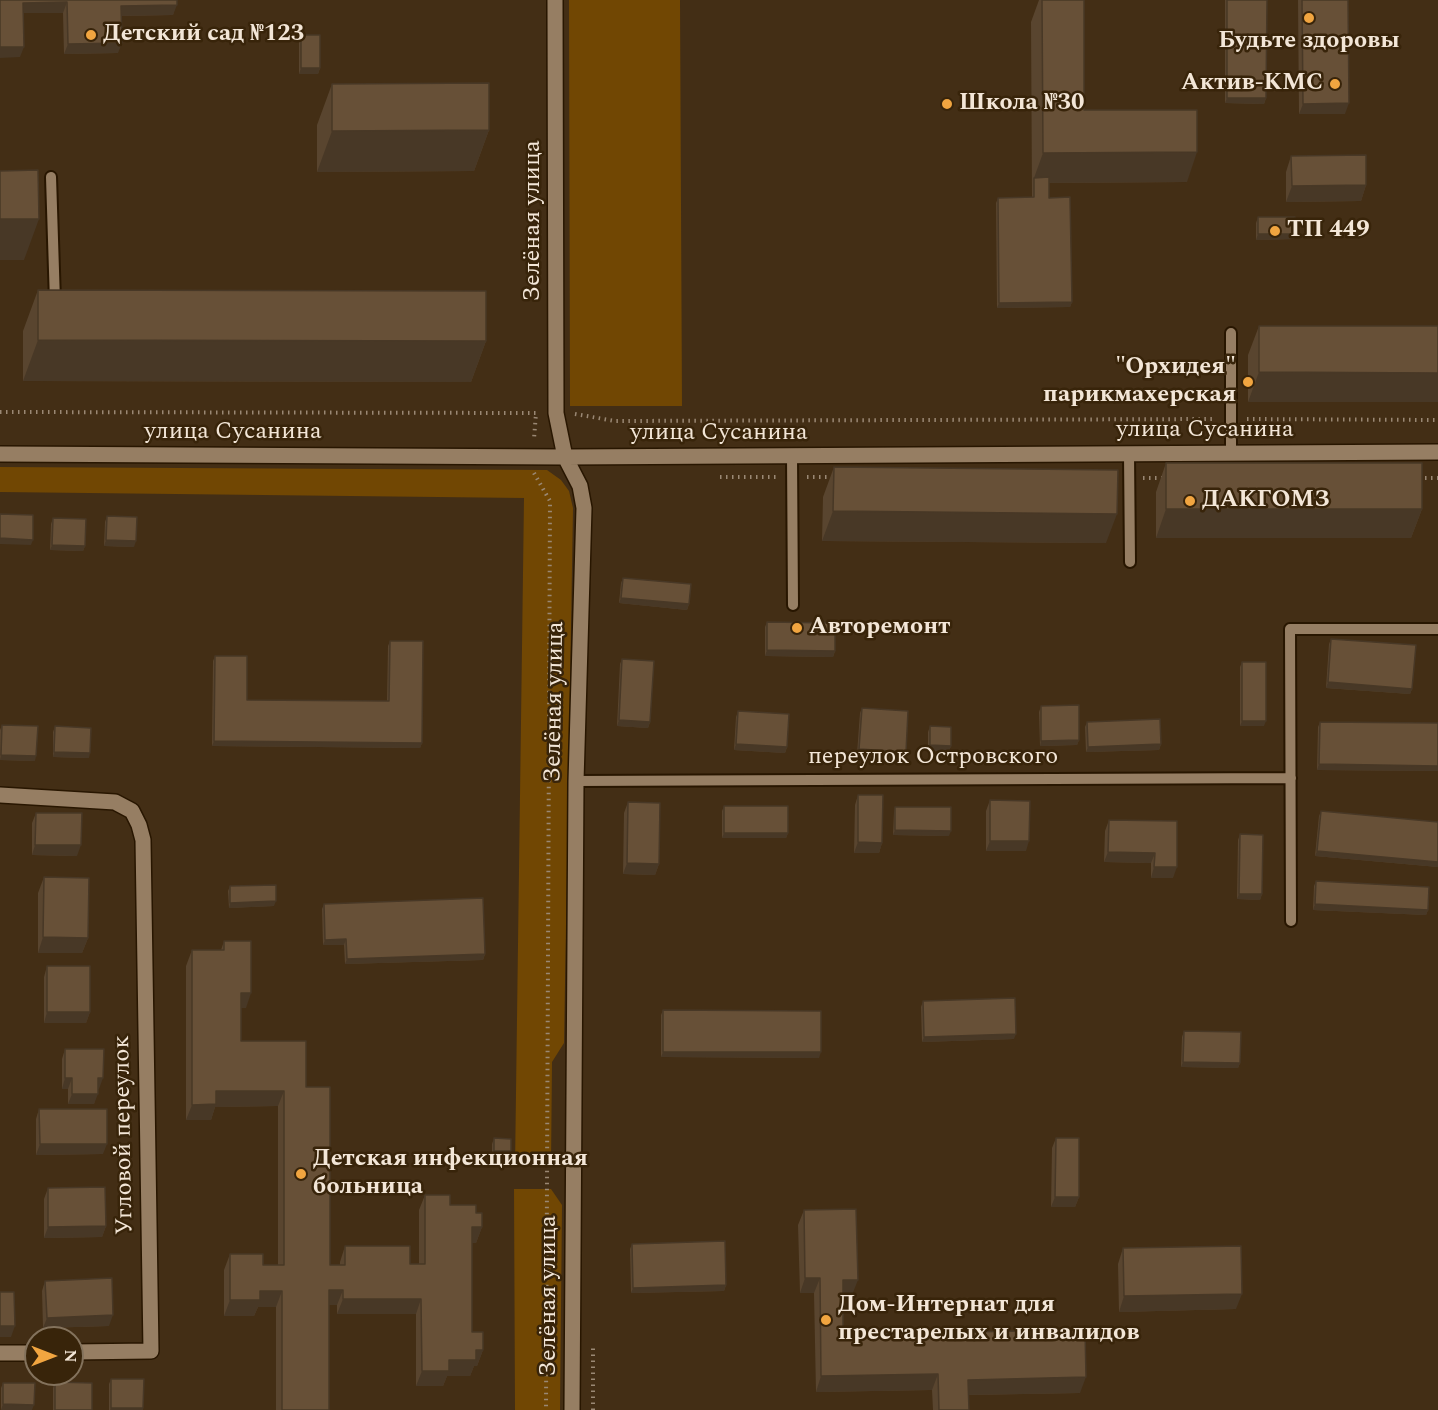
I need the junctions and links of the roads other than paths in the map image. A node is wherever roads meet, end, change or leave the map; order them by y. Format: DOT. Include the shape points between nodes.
graph roads {
  1 [pos="555,0"];
  2 [pos="51,177"];
  3 [pos="55,307"];
  4 [pos="1231,333"];
  5 [pos="1438,452"];
  6 [pos="1231,453"];
  7 [pos="0,454"];
  8 [pos="1129,454"];
  9 [pos="792,456"];
  10 [pos="565,457"];
  11 [pos="1130,562"];
  12 [pos="793,605"];
  13 [pos="1438,629"];
  14 [pos="1291,778"];
  15 [pos="576,781"];
  16 [pos="0,795"];
  17 [pos="1291,921"];
  18 [pos="84,1352"];
  19 [pos="0,1353"];
  20 [pos="24,1353"];
  21 [pos="572,1410"];
  1 -- 10 [label="street, Зелёная улица" via="556,413"];
  2 -- 3 [label="lane"];
  4 -- 6 [label="lane"];
  5 -- 6 [label="street, улица Сусанина"];
  6 -- 8 [label="street, улица Сусанина"];
  7 -- 10 [label="street, улица Сусанина"];
  8 -- 9 [label="street, улица Сусанина"];
  8 -- 11 [label="lane"];
  9 -- 10 [label="street, улица Сусанина"];
  9 -- 12 [label="lane"];
  10 -- 15 [label="street, Зелёная улица" via="580,486 584,508"];
  13 -- 14 [label="lane" via="1290,629"];
  14 -- 15 [label="lane, переулок Островского"];
  14 -- 17 [label="lane"];
  15 -- 21 [label="street, Зелёная улица"];
  16 -- 18 [label="street, Угловой переулок" via="115,802 132,811 143,840 151,1351"];
  19 -- 20 [label="street"];
}
